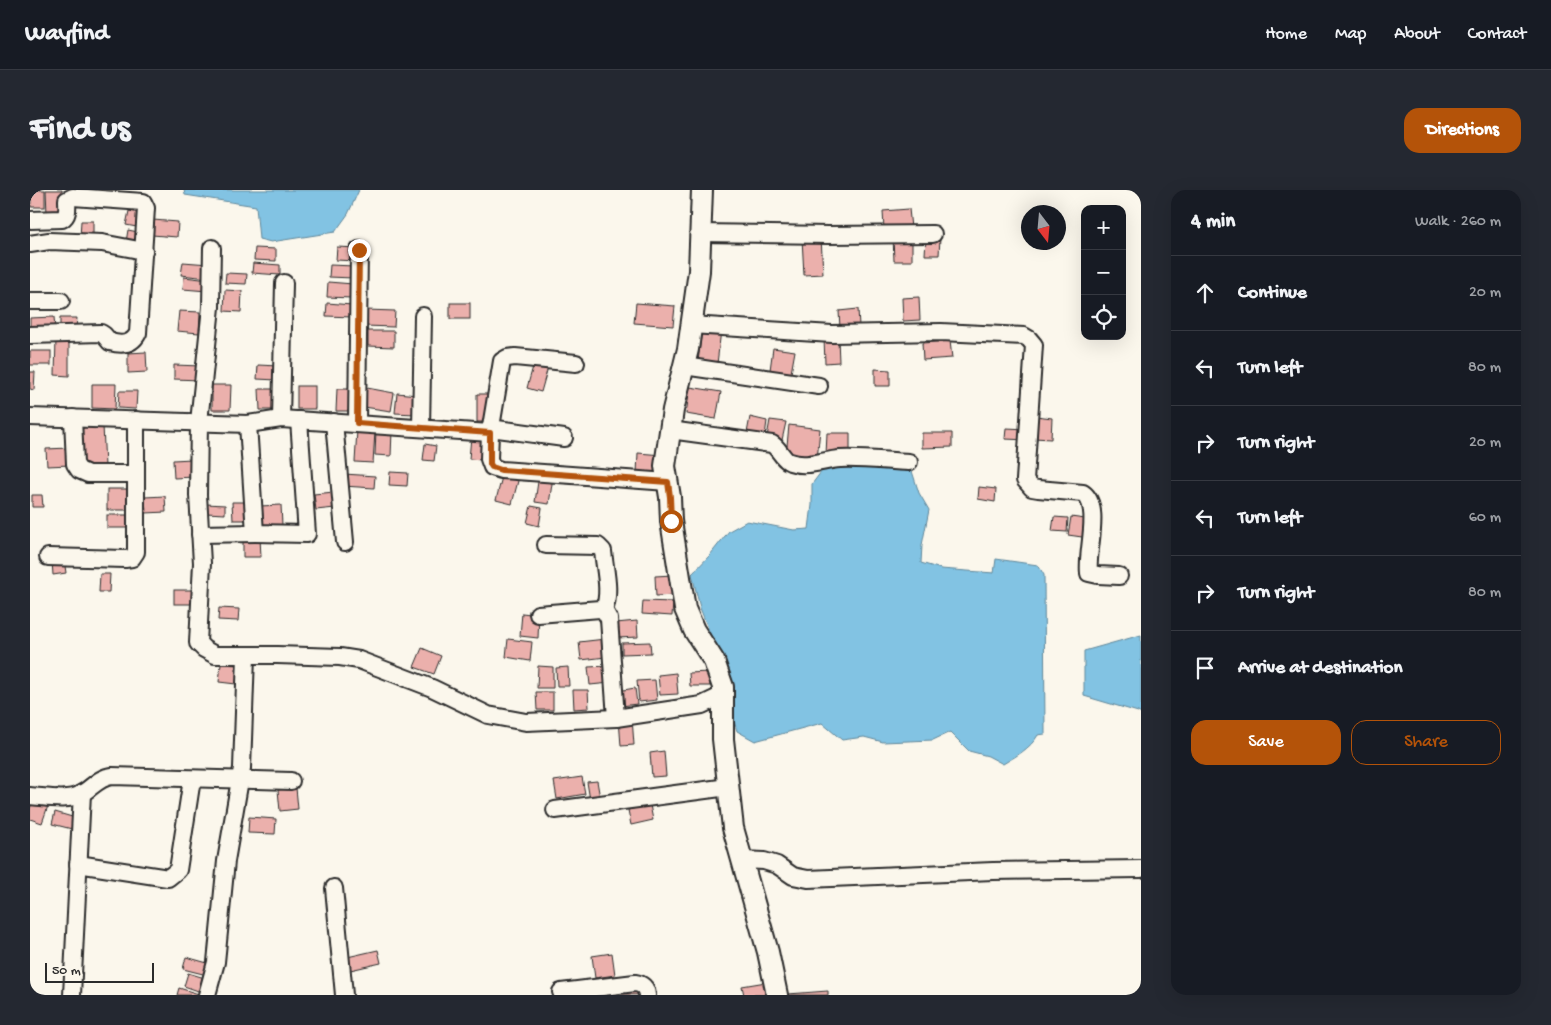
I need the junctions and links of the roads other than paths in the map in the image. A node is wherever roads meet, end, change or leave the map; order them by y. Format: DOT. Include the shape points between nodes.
graph roads {
  1 [pos="702,190"];
  2 [pos="30,220"];
  3 [pos="700,233"];
  4 [pos="933,234"];
  5 [pos="30,244"];
  6 [pos="212,248"];
  7 [pos="359,250"];
  8 [pos="144,251"];
  9 [pos="284,283"];
  10 [pos="30,301"];
  11 [pos="60,301"];
  12 [pos="423,316"];
  13 [pos="691,325"];
  14 [pos="30,335"];
  15 [pos="576,363"];
  16 [pos="684,366"];
  17 [pos="820,386"];
  18 [pos="30,417"];
  19 [pos="73,418"];
  20 [pos="282,419"];
  21 [pos="136,420"];
  22 [pos="299,420"];
  23 [pos="199,422"];
  24 [pos="334,422"];
  25 [pos="357,423"];
  26 [pos="248,424"];
  27 [pos="421,428"];
  28 [pos="490,430"];
  29 [pos="670,430"];
  30 [pos="564,438"];
  31 [pos="909,462"];
  32 [pos="136,474"];
  33 [pos="668,482"];
  34 [pos="255,533"];
  35 [pos="200,534"];
  36 [pos="344,542"];
  37 [pos="546,545"];
  38 [pos="48,557"];
  39 [pos="1119,576"];
  40 [pos="604,610"];
  41 [pos="538,614"];
  42 [pos="246,656"];
  43 [pos="722,695"];
  44 [pos="616,718"];
  45 [pos="192,779"];
  46 [pos="240,780"];
  47 [pos="291,781"];
  48 [pos="728,787"];
  49 [pos="82,793"];
  50 [pos="30,796"];
  51 [pos="555,810"];
  52 [pos="742,860"];
  53 [pos="78,864"];
  54 [pos="1141,869"];
  55 [pos="334,888"];
  56 [pos="561,992"];
  57 [pos="72,995"];
  58 [pos="207,995"];
  59 [pos="344,995"];
  60 [pos="647,995"];
  61 [pos="777,995"];
  1 -- 3 [label="street"];
  2 -- 8 [label="street" via="66,217 67,200 73,197 143,202 146,208"];
  3 -- 4 [label="street"];
  3 -- 13 [label="street" via="699,271"];
  5 -- 8 [label="street" via="76,241"];
  6 -- 23 [label="street" via="211,306"];
  7 -- 25 [label="street"];
  8 -- 14 [label="street" via="138,334 130,342 110,342 100,333"];
  9 -- 20 [label="street"];
  10 -- 11 [label="street"];
  12 -- 27 [label="street"];
  13 -- 16 [label="street"];
  13 -- 39 [label="street" via="832,334 941,332 1024,336 1030,339 1034,345 1026,480 1032,488 1087,496 1093,518 1089,573"];
  15 -- 28 [label="street" via="515,357 502,361"];
  16 -- 17 [label="street"];
  16 -- 29 [label="street"];
  18 -- 19 [label="street"];
  19 -- 21 [label="street"];
  19 -- 32 [label="street" via="75,464 79,470 88,474"];
  20 -- 22 [label="street"];
  20 -- 26 [label="street"];
  21 -- 23 [label="street"];
  21 -- 32 [label="street"];
  22 -- 24 [label="street"];
  22 -- 34 [label="street" via="306,534"];
  23 -- 26 [label="street"];
  23 -- 35 [label="street"];
  24 -- 25 [label="street"];
  24 -- 36 [label="street"];
  25 -- 27 [label="street"];
  26 -- 34 [label="street"];
  27 -- 28 [label="street"];
  28 -- 30 [label="street"];
  28 -- 33 [label="street" via="490,464 501,470"];
  29 -- 31 [label="street" via="772,444 778,447 785,459 797,464 812,465 842,459"];
  29 -- 33 [label="street" via="666,466"];
  32 -- 38 [label="street" via="137,546 132,558"];
  33 -- 43 [label="street" via="685,609 714,661"];
  34 -- 35 [label="street"];
  35 -- 42 [label="street" via="202,563 198,644 215,654"];
  37 -- 40 [label="street" via="598,546 603,551 607,594"];
  40 -- 41 [label="street"];
  40 -- 44 [label="street" via="609,619"];
  42 -- 44 [label="street" via="359,660 432,688 488,715 526,722"];
  42 -- 46 [label="street"];
  43 -- 44 [label="street" via="702,705"];
  43 -- 48 [label="street"];
  45 -- 46 [label="street"];
  45 -- 49 [label="street" via="107,776"];
  45 -- 53 [label="street" via="178,870 168,878"];
  46 -- 47 [label="street"];
  46 -- 58 [label="street" via="226,861 216,962"];
  48 -- 51 [label="street"];
  48 -- 52 [label="street" via="733,828"];
  49 -- 50 [label="street" via="71,798"];
  49 -- 53 [label="street"];
  52 -- 54 [label="street" via="764,861 793,876 808,879"];
  52 -- 61 [label="street"];
  53 -- 57 [label="street"];
  55 -- 59 [label="street"];
  56 -- 60 [label="street" via="635,983 644,987"];
}
